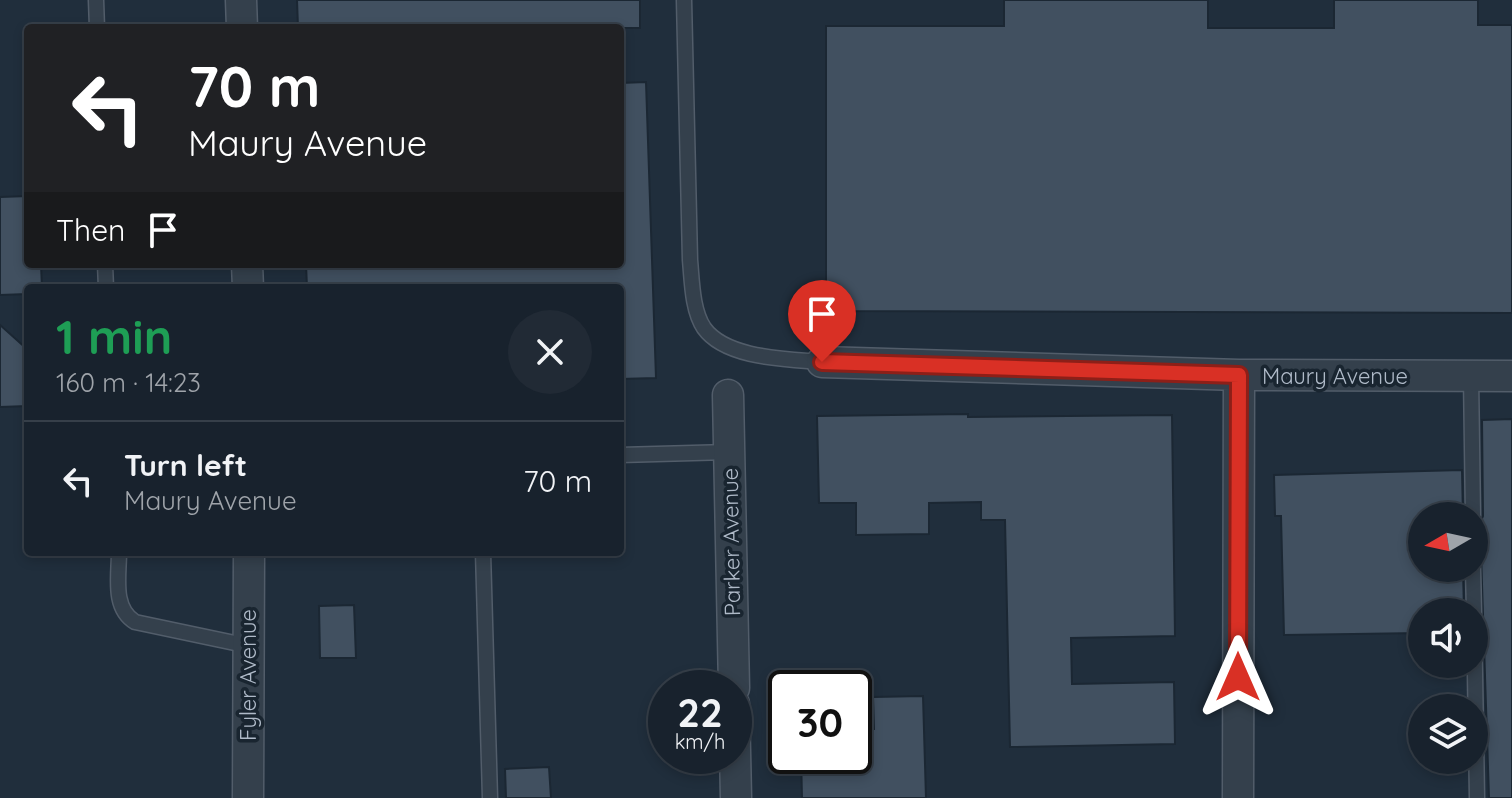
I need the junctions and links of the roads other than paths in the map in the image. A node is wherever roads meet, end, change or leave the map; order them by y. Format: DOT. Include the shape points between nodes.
graph roads {
  1 [pos="96,0"];
  2 [pos="241,0"];
  3 [pos="684,0"];
  4 [pos="97,24"];
  5 [pos="242,24"];
  6 [pos="822,362"];
  7 [pos="1239,375"];
  8 [pos="1471,376"];
  9 [pos="1512,376"];
  10 [pos="728,395"];
  11 [pos="729,452"];
  12 [pos="624,455"];
  13 [pos="1473,502"];
  14 [pos="119,556"];
  15 [pos="249,556"];
  16 [pos="483,556"];
  17 [pos="249,646"];
  18 [pos="734,670"];
  19 [pos="1475,678"];
  20 [pos="735,774"];
  21 [pos="248,798"];
  22 [pos="490,798"];
  23 [pos="736,798"];
  24 [pos="1238,798"];
  25 [pos="1477,798"];
  1 -- 4 [label="lane"];
  2 -- 5 [label="street"];
  3 -- 6 [label="lane" via="690,260 703,327 720,343 743,352"];
  6 -- 7 [label="street, Maury Avenue"];
  7 -- 8 [label="street, Maury Avenue"];
  7 -- 24 [label="street"];
  8 -- 9 [label="street, Maury Avenue"];
  8 -- 13 [label="lane"];
  10 -- 11 [label="street, Parker Avenue"];
  11 -- 12 [label="lane"];
  11 -- 18 [label="street, Parker Avenue"];
  14 -- 17 [label="lane" via="119,596 126,616"];
  15 -- 17 [label="street, Fyler Avenue"];
  16 -- 22 [label="lane"];
  17 -- 21 [label="street, Fyler Avenue"];
  19 -- 25 [label="lane"];
  20 -- 23 [label="street"];
}
